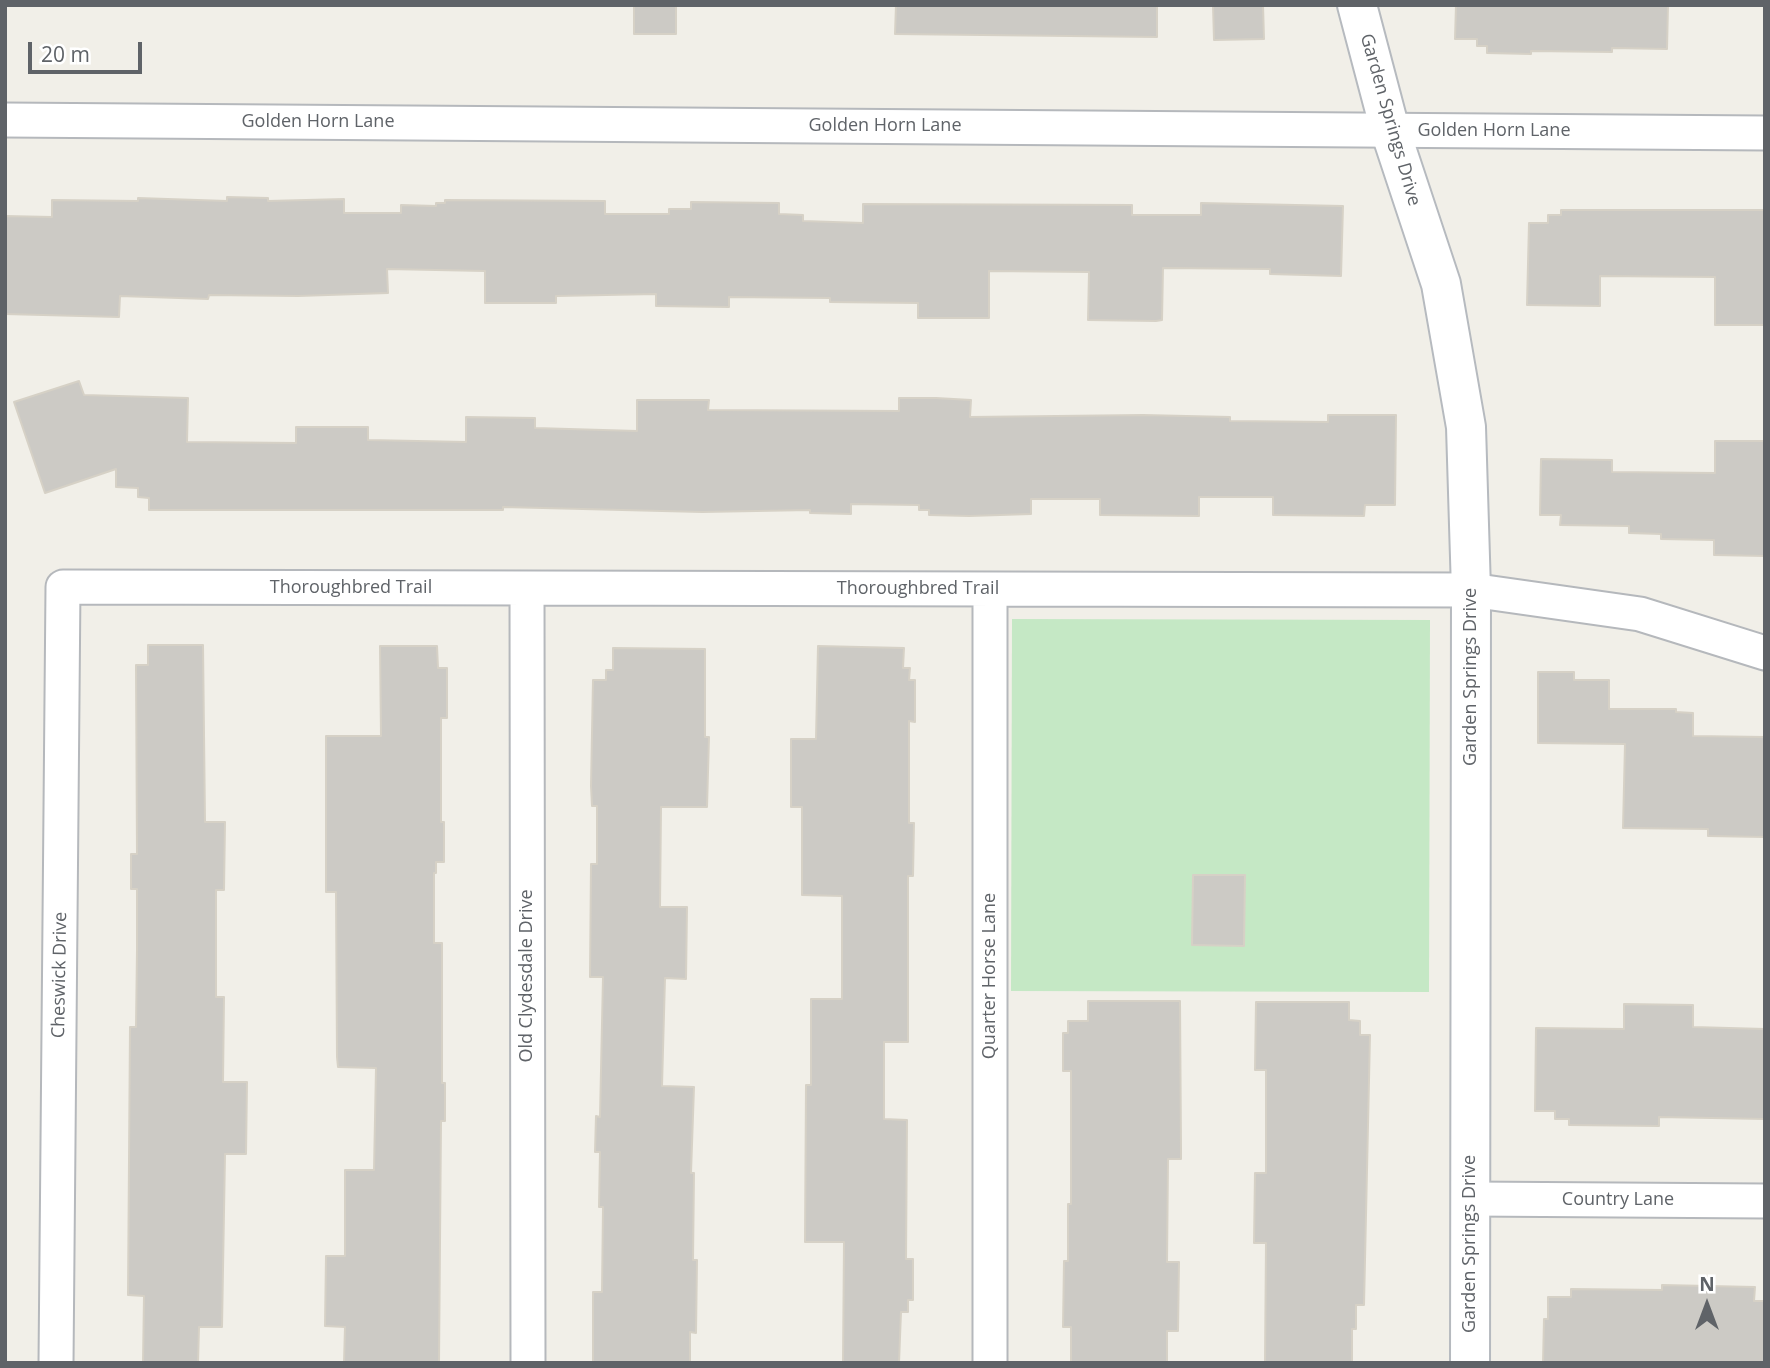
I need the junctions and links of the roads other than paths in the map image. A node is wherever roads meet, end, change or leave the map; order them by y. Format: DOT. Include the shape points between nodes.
graph roads {
  1 [pos="1357,5"];
  2 [pos="5,120"];
  3 [pos="1390,130"];
  4 [pos="1765,133"];
  5 [pos="63,587"];
  6 [pos="527,589"];
  7 [pos="990,589"];
  8 [pos="1471,590"];
  9 [pos="1765,653"];
  10 [pos="1470,1199"];
  11 [pos="1765,1201"];
  12 [pos="56,1363"];
  13 [pos="528,1363"];
  14 [pos="990,1363"];
  15 [pos="1470,1363"];
  1 -- 3 [label="street, Garden Springs Drive"];
  2 -- 3 [label="street, Golden Horn Lane"];
  3 -- 4 [label="street, Golden Horn Lane"];
  3 -- 8 [label="street, Garden Springs Drive" via="1441,284 1466,427"];
  5 -- 6 [label="street, Thoroughbred Trail"];
  5 -- 12 [label="street, Cheswick Drive"];
  6 -- 7 [label="street, Thoroughbred Trail"];
  6 -- 13 [label="street, Old Clydesdale Drive"];
  7 -- 8 [label="street, Thoroughbred Trail"];
  7 -- 14 [label="street, Quarter Horse Lane"];
  8 -- 9 [label="street, Thoroughbred Trail" via="1640,614"];
  8 -- 10 [label="street, Garden Springs Drive"];
  10 -- 11 [label="street, Country Lane"];
  10 -- 15 [label="street, Garden Springs Drive"];
}
